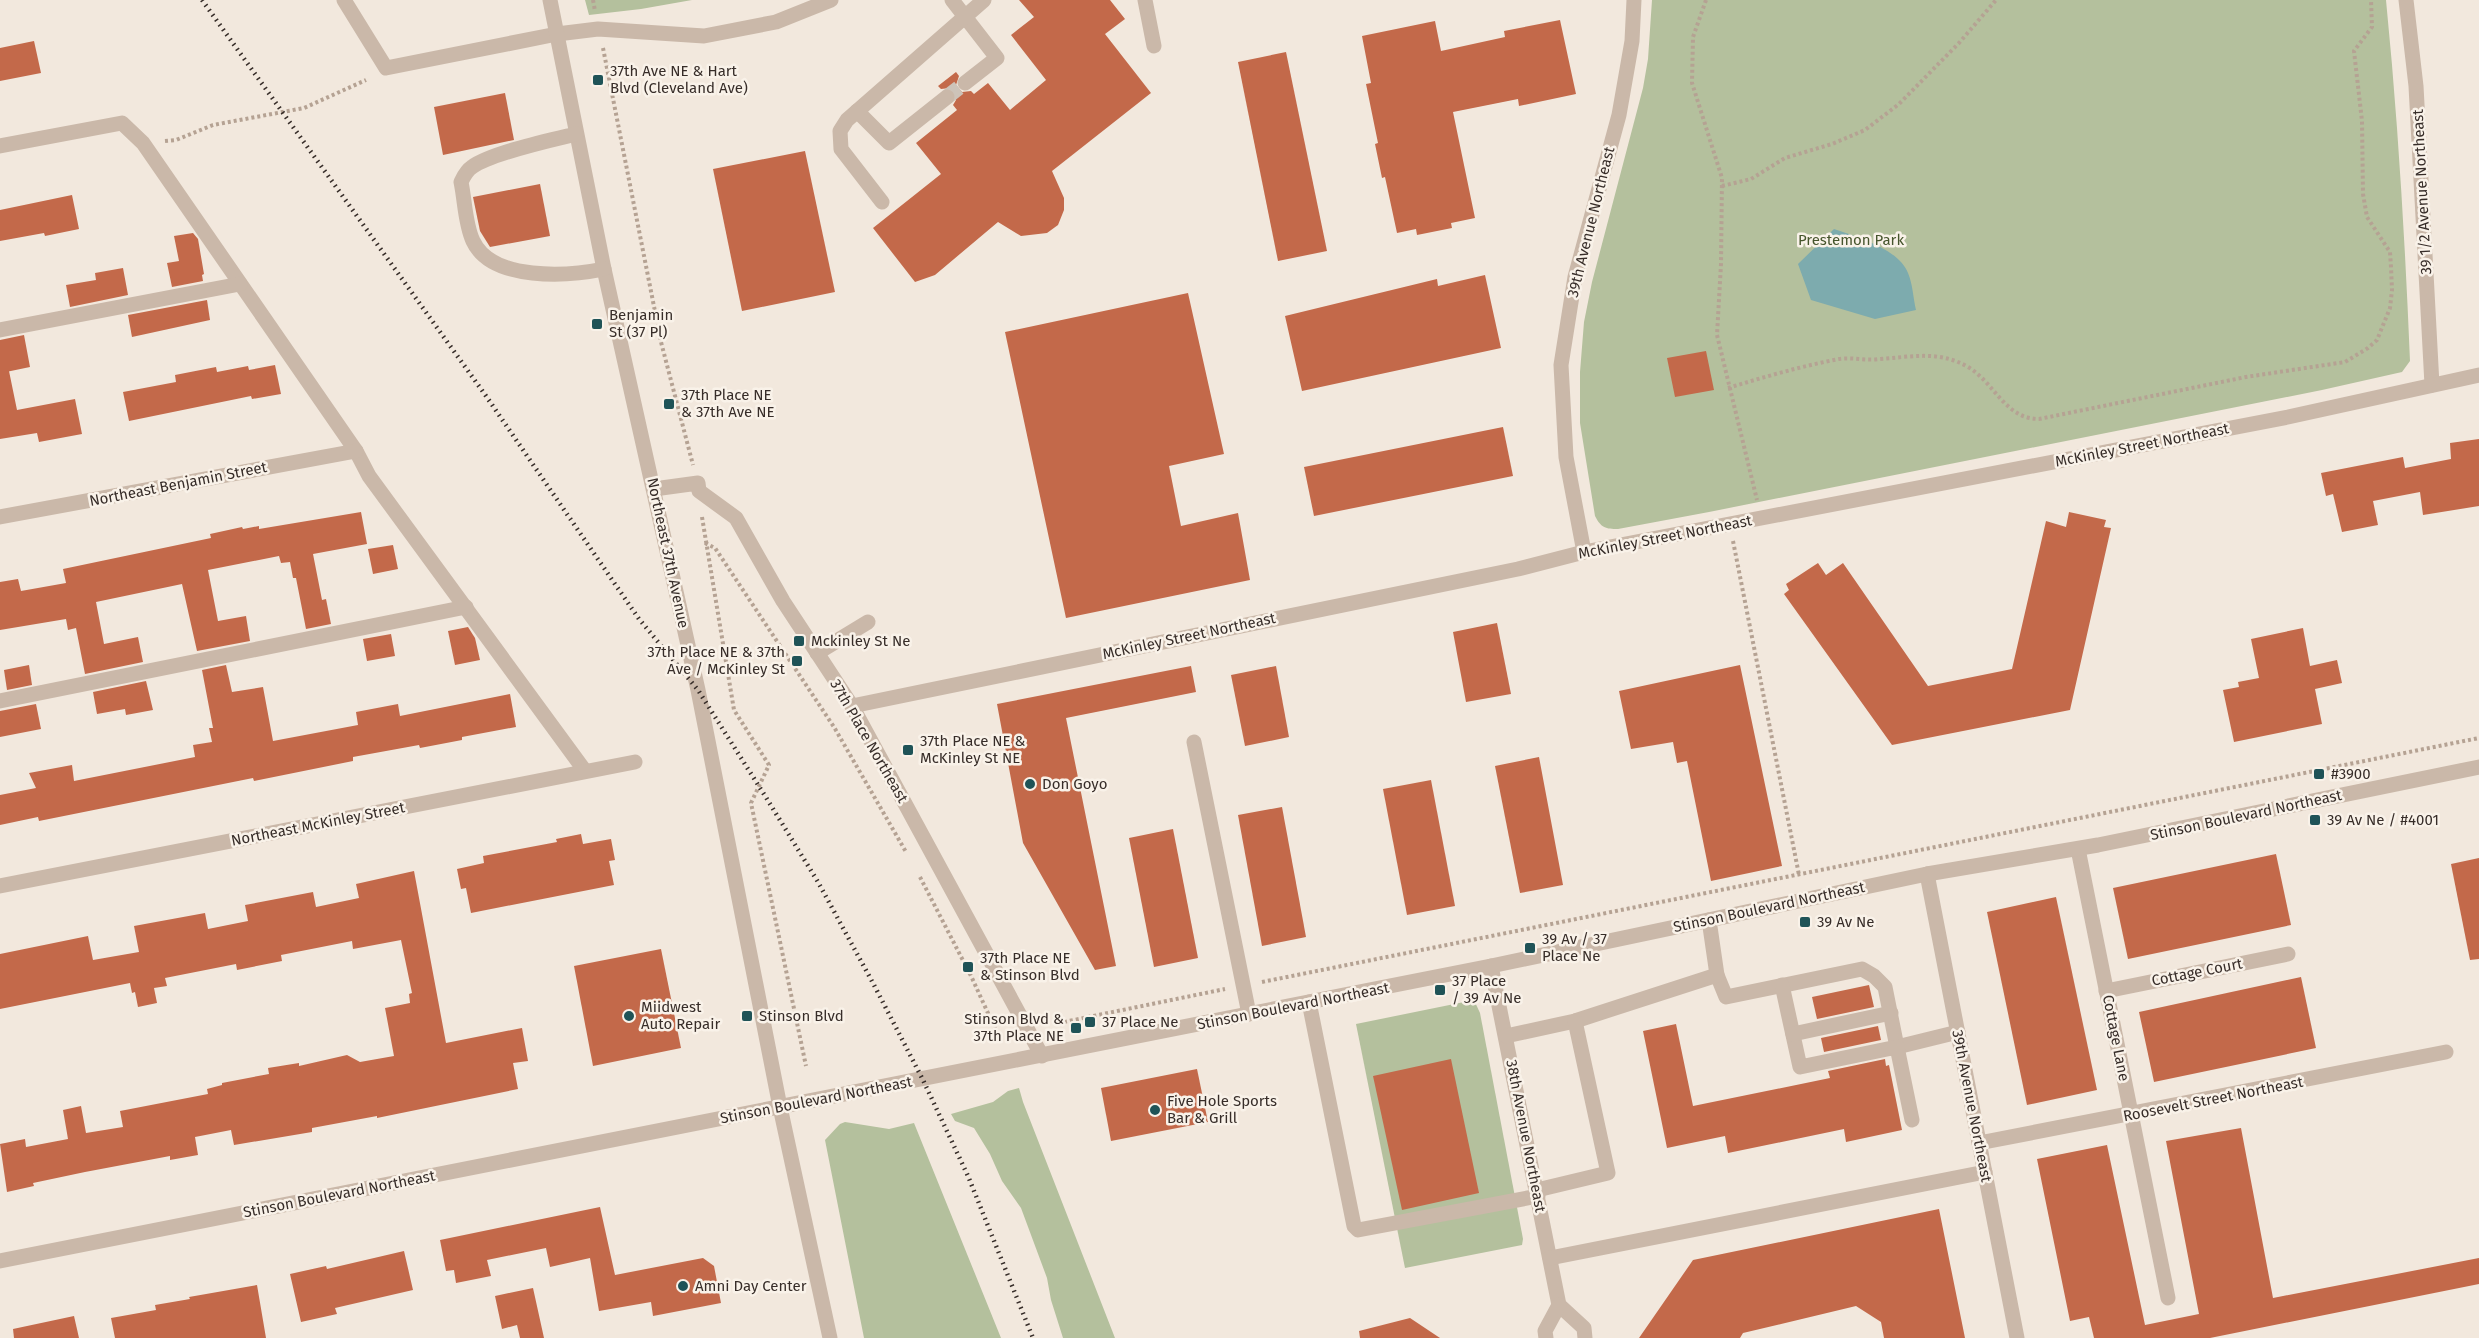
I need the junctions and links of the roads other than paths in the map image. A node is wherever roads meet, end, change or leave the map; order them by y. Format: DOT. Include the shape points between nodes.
graph roads {
  1 [pos="344,0"];
  2 [pos="550,0"];
  3 [pos="831,0"];
  4 [pos="952,0"];
  5 [pos="984,0"];
  6 [pos="1145,0"];
  7 [pos="1634,0"];
  8 [pos="2406,0"];
  9 [pos="965,17"];
  10 [pos="557,34"];
  11 [pos="1154,46"];
  12 [pos="965,83"];
  13 [pos="947,97"];
  14 [pos="857,111"];
  15 [pos="576,134"];
  16 [pos="0,146"];
  17 [pos="882,202"];
  18 [pos="604,269"];
  19 [pos="240,284"];
  20 [pos="0,330"];
  21 [pos="2479,375"];
  22 [pos="2432,385"];
  23 [pos="356,451"];
  24 [pos="654,489"];
  25 [pos="0,517"];
  26 [pos="1584,552"];
  27 [pos="466,607"];
  28 [pos="868,622"];
  29 [pos="818,653"];
  30 [pos="0,701"];
  31 [pos="852,706"];
  32 [pos="1194,742"];
  33 [pos="635,762"];
  34 [pos="2479,767"];
  35 [pos="585,771"];
  36 [pos="2078,849"];
  37 [pos="1927,874"];
  38 [pos="0,886"];
  39 [pos="1709,920"];
  40 [pos="2288,954"];
  41 [pos="1491,966"];
  42 [pos="1717,975"];
  43 [pos="1782,985"];
  44 [pos="2106,991"];
  45 [pos="1309,1002"];
  46 [pos="1891,1013"];
  47 [pos="1250,1014"];
  48 [pos="1575,1021"];
  49 [pos="1958,1032"];
  50 [pos="1793,1034"];
  51 [pos="1506,1036"];
  52 [pos="1897,1047"];
  53 [pos="2445,1052"];
  54 [pos="1042,1056"];
  55 [pos="780,1107"];
  56 [pos="2131,1115"];
  57 [pos="1912,1120"];
  58 [pos="1979,1143"];
  59 [pos="1985,1172"];
  60 [pos="1537,1193"];
  61 [pos="1550,1258"];
  62 [pos="0,1261"];
  63 [pos="2168,1298"];
  64 [pos="1559,1305"];
  65 [pos="830,1338"];
  66 [pos="1546,1338"];
  67 [pos="1586,1338"];
  68 [pos="2017,1338"];
  1 -- 10 [label="street" via="386,68"];
  2 -- 10 [label="street, Northeast 37th Avenue"];
  3 -- 10 [label="street" via="776,22 704,36 598,29"];
  4 -- 9 [label="street"];
  5 -- 9 [label="street"];
  6 -- 11 [label="street"];
  7 -- 26 [label="street, 39th Avenue Northeast" via="1632,40 1619,115 1575,277 1561,365 1566,457"];
  8 -- 22 [label="street, 39 1/2 Avenue Northeast" via="2416,86"];
  9 -- 12 [label="street" via="997,58"];
  9 -- 14 [label="street"];
  10 -- 15 [label="street, Northeast 37th Avenue"];
  13 -- 14 [label="street" via="889,143"];
  14 -- 17 [label="street" via="840,131 841,149"];
  15 -- 18 [label="street, Northeast 37th Avenue"];
  15 -- 18 [label="street" via="482,161 464,174 461,182 472,240 497,265 515,270 577,275"];
  16 -- 19 [label="street" via="122,123 143,143"];
  18 -- 24 [label="street, Northeast 37th Avenue"];
  19 -- 20 [label="street"];
  19 -- 23 [label="street"];
  21 -- 22 [label="street, McKinley Street Northeast"];
  22 -- 26 [label="street, McKinley Street Northeast" via="2288,417"];
  23 -- 25 [label="street, Northeast Benjamin Street"];
  23 -- 27 [label="street" via="369,476"];
  24 -- 29 [label="street, 37th Place Northeast" via="698,483 699,491 736,518"];
  24 -- 55 [label="street, Northeast 37th Avenue"];
  26 -- 31 [label="street, McKinley Street Northeast" via="1518,569"];
  27 -- 30 [label="street"];
  27 -- 35 [label="street"];
  28 -- 29 [label="street"];
  29 -- 31 [label="street, 37th Place Northeast"];
  31 -- 54 [label="street, 37th Place Northeast"];
  32 -- 47 [label="street"];
  33 -- 35 [label="street, Northeast McKinley Street"];
  34 -- 36 [label="street, Stinson Boulevard Northeast"];
  35 -- 38 [label="street, Northeast McKinley Street"];
  36 -- 37 [label="street, Stinson Boulevard Northeast"];
  36 -- 44 [label="street, Cottage Lane"];
  37 -- 39 [label="street, Stinson Boulevard Northeast"];
  37 -- 49 [label="street, 39th Avenue Northeast"];
  39 -- 41 [label="street, Stinson Boulevard Northeast"];
  39 -- 42 [label="street"];
  40 -- 44 [label="street, Cottage Court"];
  41 -- 45 [label="street, Stinson Boulevard Northeast"];
  41 -- 51 [label="street, 38th Avenue Northeast"];
  42 -- 43 [label="street" via="1726,997"];
  42 -- 48 [label="street"];
  43 -- 46 [label="street" via="1862,969 1885,987"];
  43 -- 50 [label="street"];
  44 -- 56 [label="street, Cottage Lane"];
  45 -- 47 [label="street, Stinson Boulevard Northeast"];
  45 -- 60 [label="street" via="1354,1226 1358,1230"];
  46 -- 50 [label="street"];
  46 -- 52 [label="street"];
  47 -- 54 [label="street, Stinson Boulevard Northeast"];
  48 -- 51 [label="street"];
  48 -- 60 [label="street" via="1608,1173"];
  49 -- 52 [label="street"];
  49 -- 58 [label="street, 39th Avenue Northeast"];
  50 -- 52 [label="street" via="1800,1066"];
  51 -- 60 [label="street, 38th Avenue Northeast"];
  52 -- 57 [label="street"];
  53 -- 56 [label="street, Roosevelt Street Northeast"];
  54 -- 55 [label="street, Stinson Boulevard Northeast"];
  55 -- 62 [label="street, Stinson Boulevard Northeast"];
  55 -- 65 [label="street, Northeast 37th Avenue"];
  56 -- 58 [label="street, Roosevelt Street Northeast"];
  56 -- 63 [label="street, Cottage Lane"];
  58 -- 59 [label="street, 39th Avenue Northeast"];
  59 -- 61 [label="street"];
  59 -- 68 [label="street, 39th Avenue Northeast"];
  60 -- 61 [label="street, 38th Avenue Northeast"];
  61 -- 64 [label="street, 38th Avenue Northeast"];
  64 -- 66 [label="street" via="1545,1331"];
  64 -- 67 [label="street" via="1584,1328"];
}
